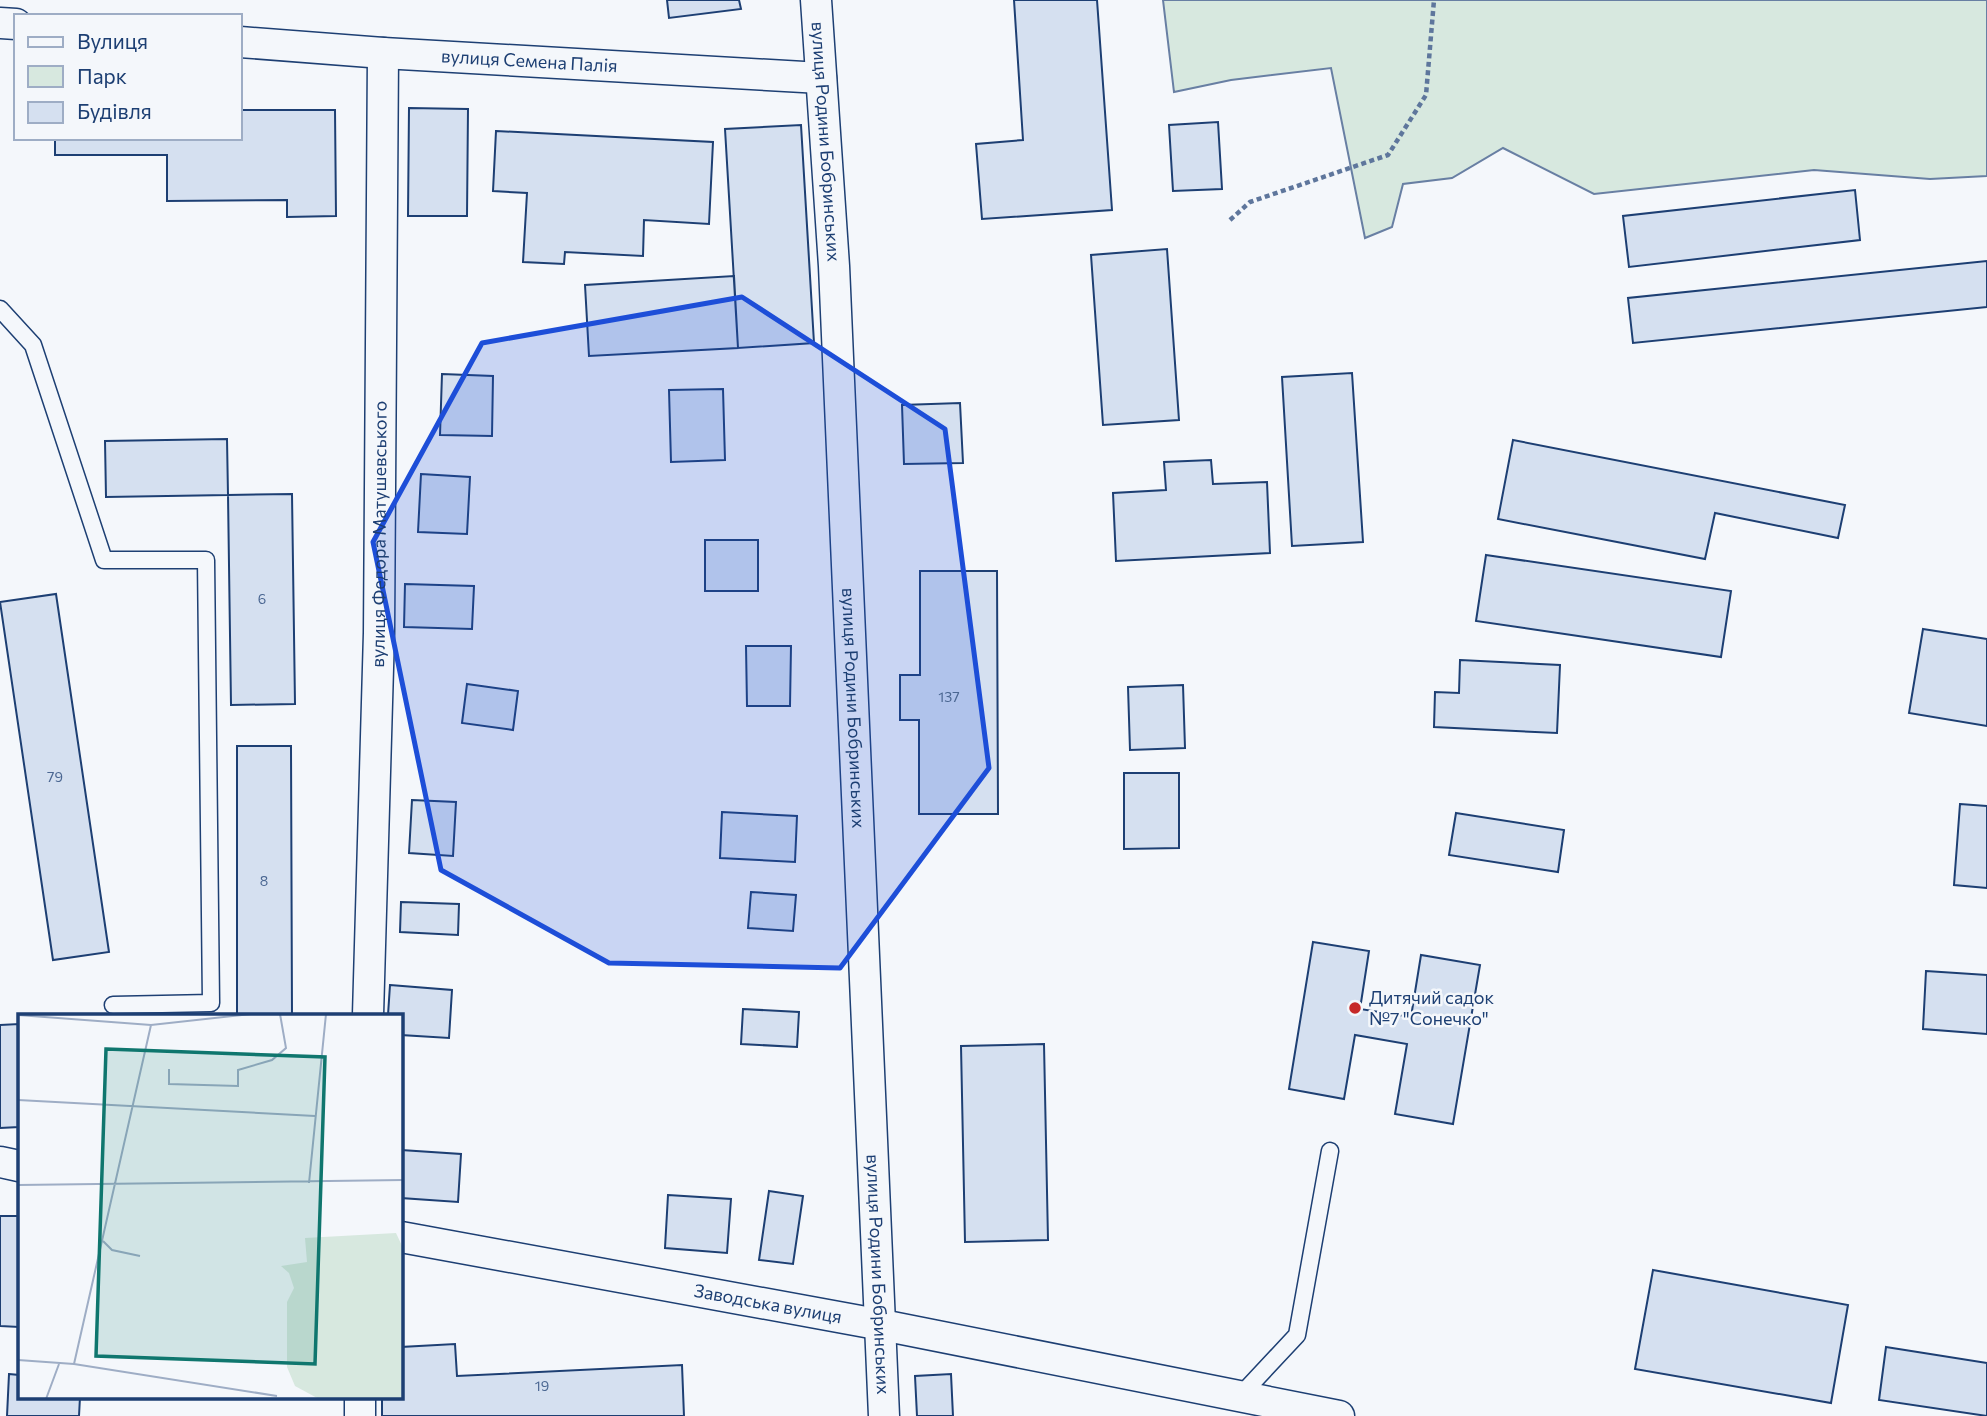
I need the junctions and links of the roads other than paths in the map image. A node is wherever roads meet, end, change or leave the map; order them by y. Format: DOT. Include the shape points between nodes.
graph roads {
  1 [pos="816,0"];
  2 [pos="242,42"];
  3 [pos="383,54"];
  4 [pos="821,78"];
  5 [pos="0,309"];
  6 [pos="113,1005"];
  7 [pos="368,1014"];
  8 [pos="1330,1151"];
  9 [pos="0,1163"];
  10 [pos="18,1166"];
  11 [pos="402,1237"];
  12 [pos="882,1325"];
  13 [pos="1240,1396"];
  14 [pos="360,1398"];
  15 [pos="360,1416"];
  16 [pos="884,1416"];
  17 [pos="1339,1416"];
  1 -- 4 [label="street, вулиця Родини Бобринських"];
  2 -- 3 [label="street, вулиця Семена Палія"];
  3 -- 4 [label="street, вулиця Семена Палія"];
  3 -- 7 [label="street, вулиця Федора Матушевського" via="379,633"];
  4 -- 12 [label="street, вулиця Родини Бобринських"];
  5 -- 6 [label="lane" via="33,345 104,561 206,560 211,1003"];
  8 -- 13 [label="lane" via="1297,1335"];
  9 -- 10 [label="street"];
  11 -- 12 [label="street, Заводська вулиця"];
  12 -- 13 [label="street, Заводська вулиця"];
  12 -- 16 [label="street, вулиця Родини Бобринських"];
  13 -- 17 [label="street, Заводська вулиця"];
  14 -- 15 [label="street"];
}
